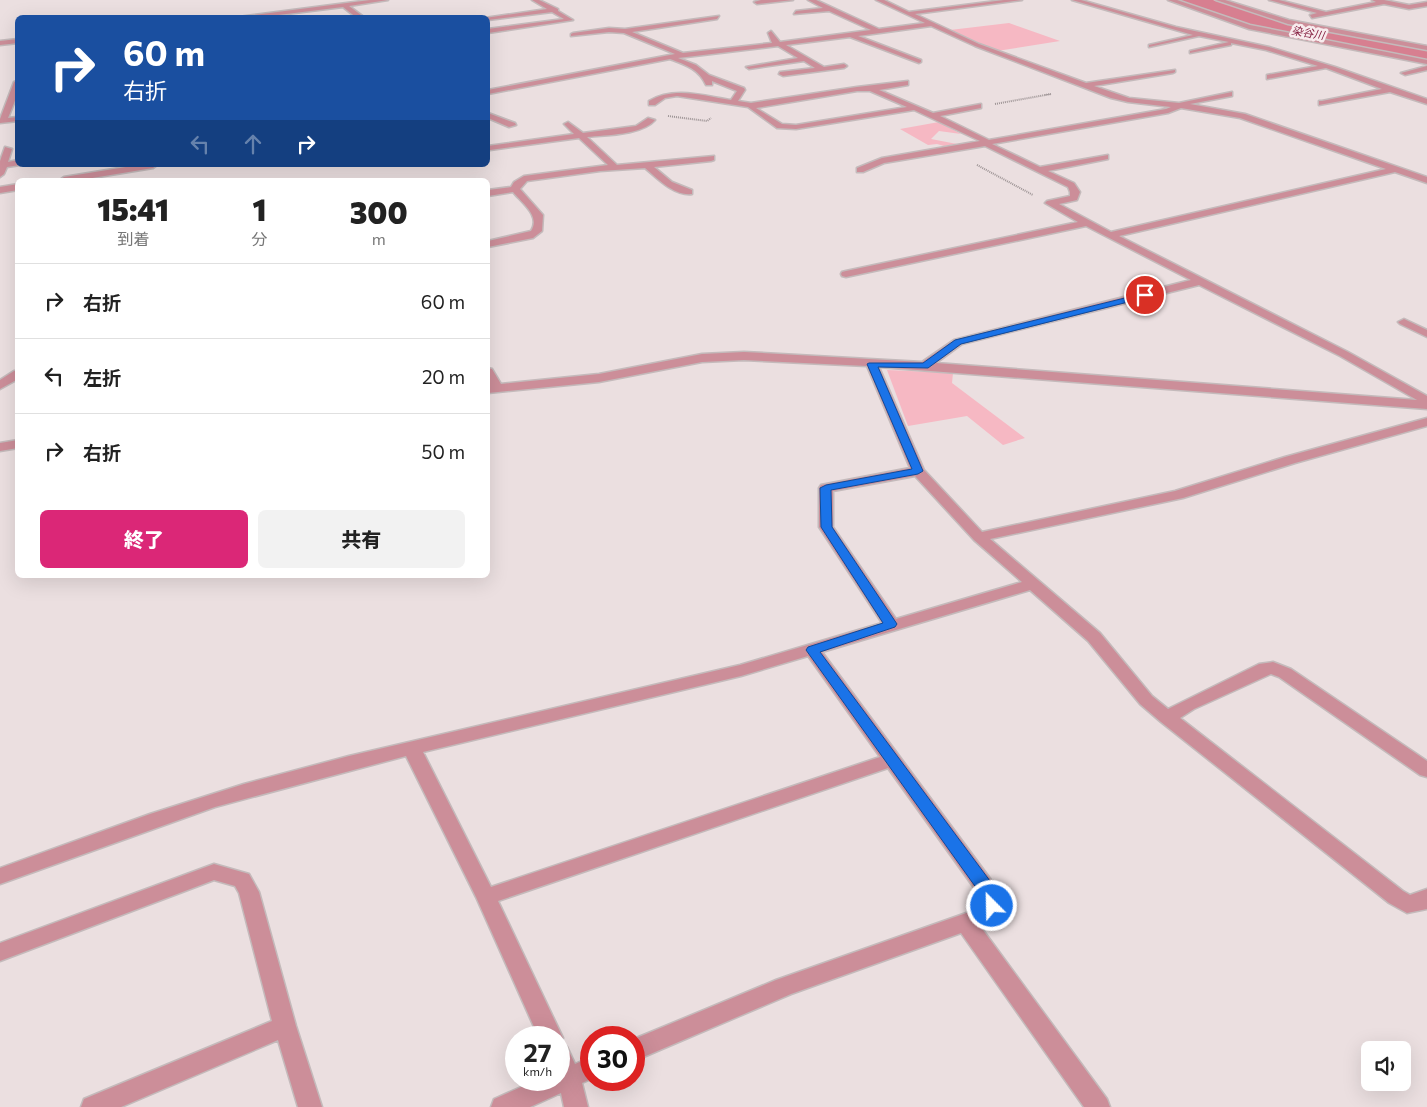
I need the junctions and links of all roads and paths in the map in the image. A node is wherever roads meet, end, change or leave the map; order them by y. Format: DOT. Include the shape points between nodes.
graph roads {
  1 [pos="385,0"];
  2 [pos="535,0"];
  3 [pos="790,0"];
  4 [pos="810,0"];
  5 [pos="879,0"];
  6 [pos="1019,0"];
  7 [pos="1075,0"];
  8 [pos="1171,0"];
  9 [pos="1219,0"];
  10 [pos="1272,0"];
  11 [pos="1375,0"];
  12 [pos="757,2"];
  13 [pos="1384,2"];
  14 [pos="1427,4"];
  15 [pos="344,5"];
  16 [pos="830,9"];
  17 [pos="556,10"];
  18 [pos="796,13"];
  19 [pos="1326,13"];
  20 [pos="911,14"];
  21 [pos="274,15"];
  22 [pos="358,15"];
  23 [pos="1312,16"];
  24 [pos="717,17"];
  25 [pos="490,18"];
  26 [pos="933,24"];
  27 [pos="490,31"];
  28 [pos="625,31"];
  29 [pos="877,31"];
  30 [pos="771,34"];
  31 [pos="573,35"];
  32 [pos="851,35"];
  33 [pos="1200,35"];
  34 [pos="15,41"];
  35 [pos="1237,42"];
  36 [pos="0,43"];
  37 [pos="778,44"];
  38 [pos="1151,46"];
  39 [pos="1427,48"];
  40 [pos="1192,52"];
  41 [pos="681,55"];
  42 [pos="669,57"];
  43 [pos="805,59"];
  44 [pos="919,61"];
  45 [pos="1427,62"];
  46 [pos="844,66"];
  47 [pos="1328,66"];
  48 [pos="749,67"];
  49 [pos="1427,68"];
  50 [pos="822,69"];
  51 [pos="1173,71"];
  52 [pos="1405,73"];
  53 [pos="783,74"];
  54 [pos="1270,77"];
  55 [pos="905,83"];
  56 [pos="15,85"];
  57 [pos="1089,86"];
  58 [pos="4,89"];
  59 [pos="871,89"];
  60 [pos="1389,90"];
  61 [pos="490,92"];
  62 [pos="1229,94"];
  63 [pos="14,97"];
  64 [pos="734,102"];
  65 [pos="1427,102"];
  66 [pos="652,103"];
  67 [pos="1322,103"];
  68 [pos="753,106"];
  69 [pos="978,106"];
  70 [pos="1182,106"];
  71 [pos="914,108"];
  72 [pos="932,115"];
  73 [pos="490,116"];
  74 [pos="15,119"];
  75 [pos="651,120"];
  76 [pos="2,121"];
  77 [pos="568,124"];
  78 [pos="512,125"];
  79 [pos="579,136"];
  80 [pos="986,141"];
  81 [pos="490,148"];
  82 [pos="4,149"];
  83 [pos="946,149"];
  84 [pos="1105,157"];
  85 [pos="711,158"];
  86 [pos="15,164"];
  87 [pos="648,166"];
  88 [pos="142,167"];
  89 [pos="613,167"];
  90 [pos="1396,169"];
  91 [pos="1,170"];
  92 [pos="860,170"];
  93 [pos="1038,170"];
  94 [pos="76,178"];
  95 [pos="1427,180"];
  96 [pos="15,188"];
  97 [pos="515,189"];
  98 [pos="0,190"];
  99 [pos="689,192"];
  100 [pos="490,193"];
  101 [pos="1050,203"];
  102 [pos="1086,223"];
  103 [pos="1110,235"];
  104 [pos="490,244"];
  105 [pos="846,274"];
  106 [pos="1201,281"];
  107 [pos="1404,322"];
  108 [pos="1427,334"];
  109 [pos="872,364"];
  110 [pos="925,366"];
  111 [pos="490,375"];
  112 [pos="15,376"];
  113 [pos="0,386"];
  114 [pos="492,389"];
  115 [pos="1427,402"];
  116 [pos="1427,406"];
  117 [pos="1427,422"];
  118 [pos="15,444"];
  119 [pos="0,447"];
  120 [pos="918,471"];
  121 [pos="980,537"];
  122 [pos="1033,584"];
  123 [pos="891,624"];
  124 [pos="812,650"];
  125 [pos="1167,718"];
  126 [pos="412,749"];
  127 [pos="891,760"];
  128 [pos="1427,770"];
  129 [pos="0,876"];
  130 [pos="486,897"];
  131 [pos="1427,898"];
  132 [pos="965,922"];
  133 [pos="0,952"];
  134 [pos="285,1026"];
  135 [pos="545,1026"];
  136 [pos="645,1045"];
  137 [pos="570,1081"];
  138 [pos="538,1091"];
  139 [pos="93,1107"];
  140 [pos="310,1107"];
  141 [pos="502,1107"];
  142 [pos="576,1107"];
  143 [pos="1098,1107"];
  1 -- 15 [label="street"];
  2 -- 17 [label="street"];
  3 -- 12 [label="street"];
  4 -- 16 [label="street"];
  5 -- 20 [label="street" via="899,6"];
  6 -- 20 [label="street"];
  7 -- 33 [label="street"];
  8 -- 45 [label="street" via="1249,27"];
  9 -- 39 [label="street" via="1297,24"];
  10 -- 19 [label="street"];
  11 -- 13 [label="street"];
  13 -- 14 [label="street" via="1409,7"];
  13 -- 19 [label="street"];
  15 -- 21 [label="street"];
  15 -- 22 [label="street"];
  16 -- 18 [label="street"];
  16 -- 29 [label="street"];
  17 -- 25 [label="street"];
  17 -- 27 [label="street" via="570,20"];
  19 -- 23 [label="street"];
  20 -- 26 [label="street"];
  24 -- 28 [label="street"];
  26 -- 29 [label="street"];
  26 -- 57 [label="street" via="977,45"];
  28 -- 31 [label="street"];
  28 -- 41 [label="street"];
  29 -- 32 [label="street"];
  30 -- 37 [label="street"];
  32 -- 37 [label="street"];
  32 -- 44 [label="street"];
  33 -- 35 [label="street"];
  33 -- 38 [label="street"];
  34 -- 36 [label="street"];
  35 -- 40 [label="street"];
  35 -- 47 [label="street"];
  37 -- 41 [label="street"];
  37 -- 43 [label="street"];
  41 -- 42 [label="street"];
  42 -- 61 [label="street"];
  42 -- 64 [label="street" via="690,65 709,80 718,80 741,90"];
  43 -- 48 [label="street"];
  43 -- 50 [label="street"];
  46 -- 50 [label="street"];
  47 -- 54 [label="street"];
  47 -- 60 [label="street"];
  49 -- 52 [label="street"];
  50 -- 53 [label="street"];
  51 -- 57 [label="street"];
  55 -- 59 [label="street"];
  56 -- 58 [label="street"];
  57 -- 69 [label="path"];
  57 -- 70 [label="street" via="1128,100"];
  59 -- 68 [label="street" via="857,88"];
  59 -- 71 [label="street"];
  60 -- 65 [label="street"];
  60 -- 67 [label="street"];
  62 -- 70 [label="street" via="1193,100"];
  63 -- 76 [label="street"];
  64 -- 66 [label="street" via="677,94 663,96"];
  64 -- 68 [label="street"];
  68 -- 71 [label="street" via="751,108 780,126 796,127"];
  69 -- 72 [label="street"];
  70 -- 80 [label="street"];
  70 -- 90 [label="street" via="1242,116"];
  71 -- 72 [label="street"];
  72 -- 80 [label="street"];
  73 -- 78 [label="street"];
  74 -- 76 [label="street"];
  75 -- 79 [label="street" via="638,128"];
  77 -- 79 [label="street"];
  79 -- 81 [label="street"];
  79 -- 89 [label="street"];
  80 -- 83 [label="street"];
  80 -- 93 [label="street" via="989,146"];
  82 -- 91 [label="street"];
  83 -- 92 [label="street" via="882,161"];
  83 -- 101 [label="path"];
  84 -- 93 [label="street"];
  85 -- 87 [label="street"];
  86 -- 91 [label="street"];
  87 -- 89 [label="street"];
  87 -- 99 [label="street" via="665,182"];
  88 -- 94 [label="street"];
  89 -- 97 [label="street" via="527,178 519,181"];
  90 -- 95 [label="street"];
  90 -- 103 [label="street"];
  93 -- 101 [label="street" via="1071,185 1075,192 1074,198"];
  96 -- 98 [label="street"];
  97 -- 100 [label="street"];
  97 -- 104 [label="street" via="538,215 538,230 526,237"];
  101 -- 102 [label="street"];
  102 -- 103 [label="street"];
  102 -- 105 [label="street"];
  103 -- 106 [label="street"];
  106 -- 110 [label="street" via="958,342"];
  106 -- 115 [label="street" via="1344,354"];
  107 -- 108 [label="street"];
  109 -- 110 [label="street"];
  109 -- 114 [label="street" via="727,356 599,378"];
  109 -- 120 [label="street"];
  110 -- 116 [label="street"];
  111 -- 114 [label="street" via="494,380"];
  112 -- 113 [label="street"];
  117 -- 121 [label="street" via="1178,495"];
  118 -- 119 [label="street"];
  120 -- 121 [label="street"];
  120 -- 123 [label="street" via="826,488 826,527"];
  121 -- 122 [label="street"];
  122 -- 123 [label="street"];
  122 -- 125 [label="street" via="1094,637 1146,700"];
  123 -- 124 [label="street"];
  124 -- 126 [label="street"];
  124 -- 127 [label="street"];
  125 -- 128 [label="street" via="1265,668 1273,668"];
  125 -- 131 [label="street" via="1407,904 1420,903"];
  126 -- 129 [label="street" via="208,802"];
  126 -- 130 [label="street"];
  127 -- 130 [label="street"];
  127 -- 132 [label="street" via="990,894 992,906 979,917"];
  130 -- 135 [label="street"];
  132 -- 136 [label="street" via="784,987"];
  132 -- 143 [label="street"];
  133 -- 134 [label="street" via="214,872 234,877 242,880 249,892"];
  134 -- 139 [label="street"];
  134 -- 140 [label="street"];
  137 -- 142 [label="street"];
  138 -- 141 [label="street"];
}
